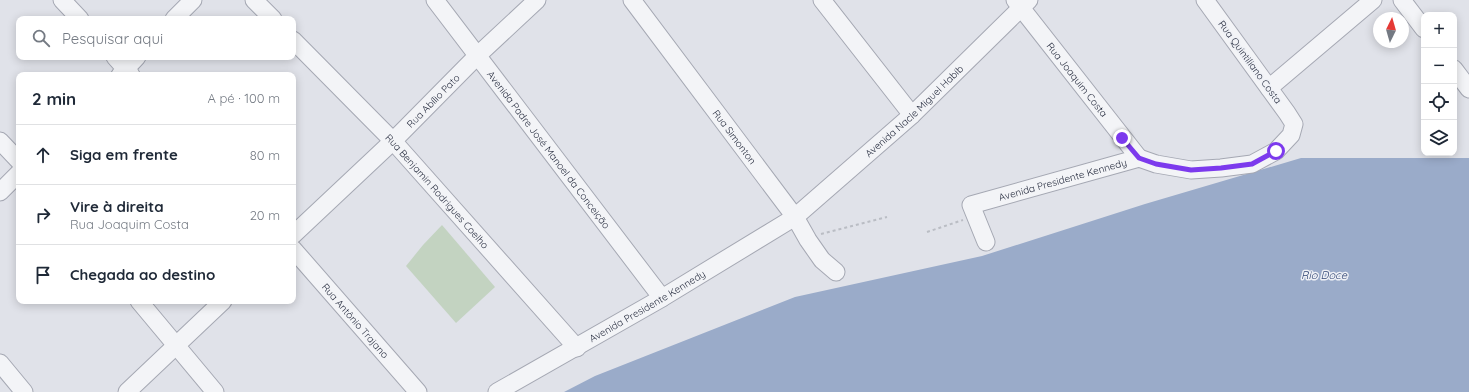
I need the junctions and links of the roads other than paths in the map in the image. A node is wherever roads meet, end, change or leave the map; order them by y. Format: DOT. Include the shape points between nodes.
graph roads {
  1 [pos="62,0"];
  2 [pos="193,0"];
  3 [pos="254,0"];
  4 [pos="436,0"];
  5 [pos="537,0"];
  6 [pos="632,0"];
  7 [pos="822,0"];
  8 [pos="1205,0"];
  9 [pos="1373,0"];
  10 [pos="1402,0"];
  11 [pos="1021,3"];
  12 [pos="77,16"];
  13 [pos="177,16"];
  14 [pos="270,16"];
  15 [pos="1421,25"];
  16 [pos="296,43"];
  17 [pos="478,55"];
  18 [pos="1457,73"];
  19 [pos="1269,88"];
  20 [pos="1469,89"];
  21 [pos="912,115"];
  22 [pos="1294,124"];
  23 [pos="0,141"];
  24 [pos="392,141"];
  25 [pos="16,158"];
  26 [pos="1139,158"];
  27 [pos="16,176"];
  28 [pos="0,192"];
  29 [pos="795,217"];
  30 [pos="296,232"];
  31 [pos="986,242"];
  32 [pos="296,252"];
  33 [pos="836,272"];
  34 [pos="662,298"];
  35 [pos="141,304"];
  36 [pos="219,304"];
  37 [pos="176,345"];
  38 [pos="577,348"];
  39 [pos="0,363"];
  40 [pos="24,392"];
  41 [pos="127,392"];
  42 [pos="215,392"];
  43 [pos="418,392"];
  44 [pos="497,392"];
  1 -- 12 [label="street"];
  2 -- 13 [label="street"];
  3 -- 14 [label="street"];
  4 -- 17 [label="street, Avenida Padre José Manoel da Conceição"];
  5 -- 17 [label="street, Rua Abílio Pato"];
  6 -- 29 [label="street, Rua Simonton"];
  7 -- 21 [label="street"];
  8 -- 19 [label="street, Rua Quintiliano Costa"];
  9 -- 19 [label="street"];
  10 -- 15 [label="street"];
  11 -- 21 [label="street, Avenida Nacle Miguel Habib"];
  11 -- 26 [label="street, Rua Joaquim Costa"];
  16 -- 24 [label="street, Rua Benjamin Rodrigues Coelho"];
  17 -- 24 [label="street, Rua Abílio Pato"];
  17 -- 34 [label="street, Avenida Padre José Manoel da Conceição"];
  18 -- 20 [label="street"];
  19 -- 22 [label="street, Rua Quintiliano Costa"];
  21 -- 29 [label="street, Avenida Nacle Miguel Habib"];
  22 -- 26 [label="street, Avenida Presidente Kennedy" via="1291,135 1276,151 1252,164 1191,170 1156,164"];
  23 -- 25 [label="street"];
  24 -- 30 [label="street, Rua Abílio Pato"];
  24 -- 38 [label="street, Rua Benjamin Rodrigues Coelho"];
  26 -- 31 [label="street, Avenida Presidente Kennedy" via="971,205"];
  27 -- 28 [label="street"];
  29 -- 33 [label="street, Rua Simonton" via="822,260"];
  29 -- 34 [label="street, Avenida Presidente Kennedy"];
  32 -- 43 [label="street, Rua Antônio Trajano"];
  34 -- 38 [label="street, Avenida Presidente Kennedy"];
  35 -- 37 [label="street"];
  36 -- 37 [label="street"];
  37 -- 41 [label="street"];
  37 -- 42 [label="street"];
  38 -- 44 [label="street, Avenida Presidente Kennedy"];
  39 -- 40 [label="street"];
}
